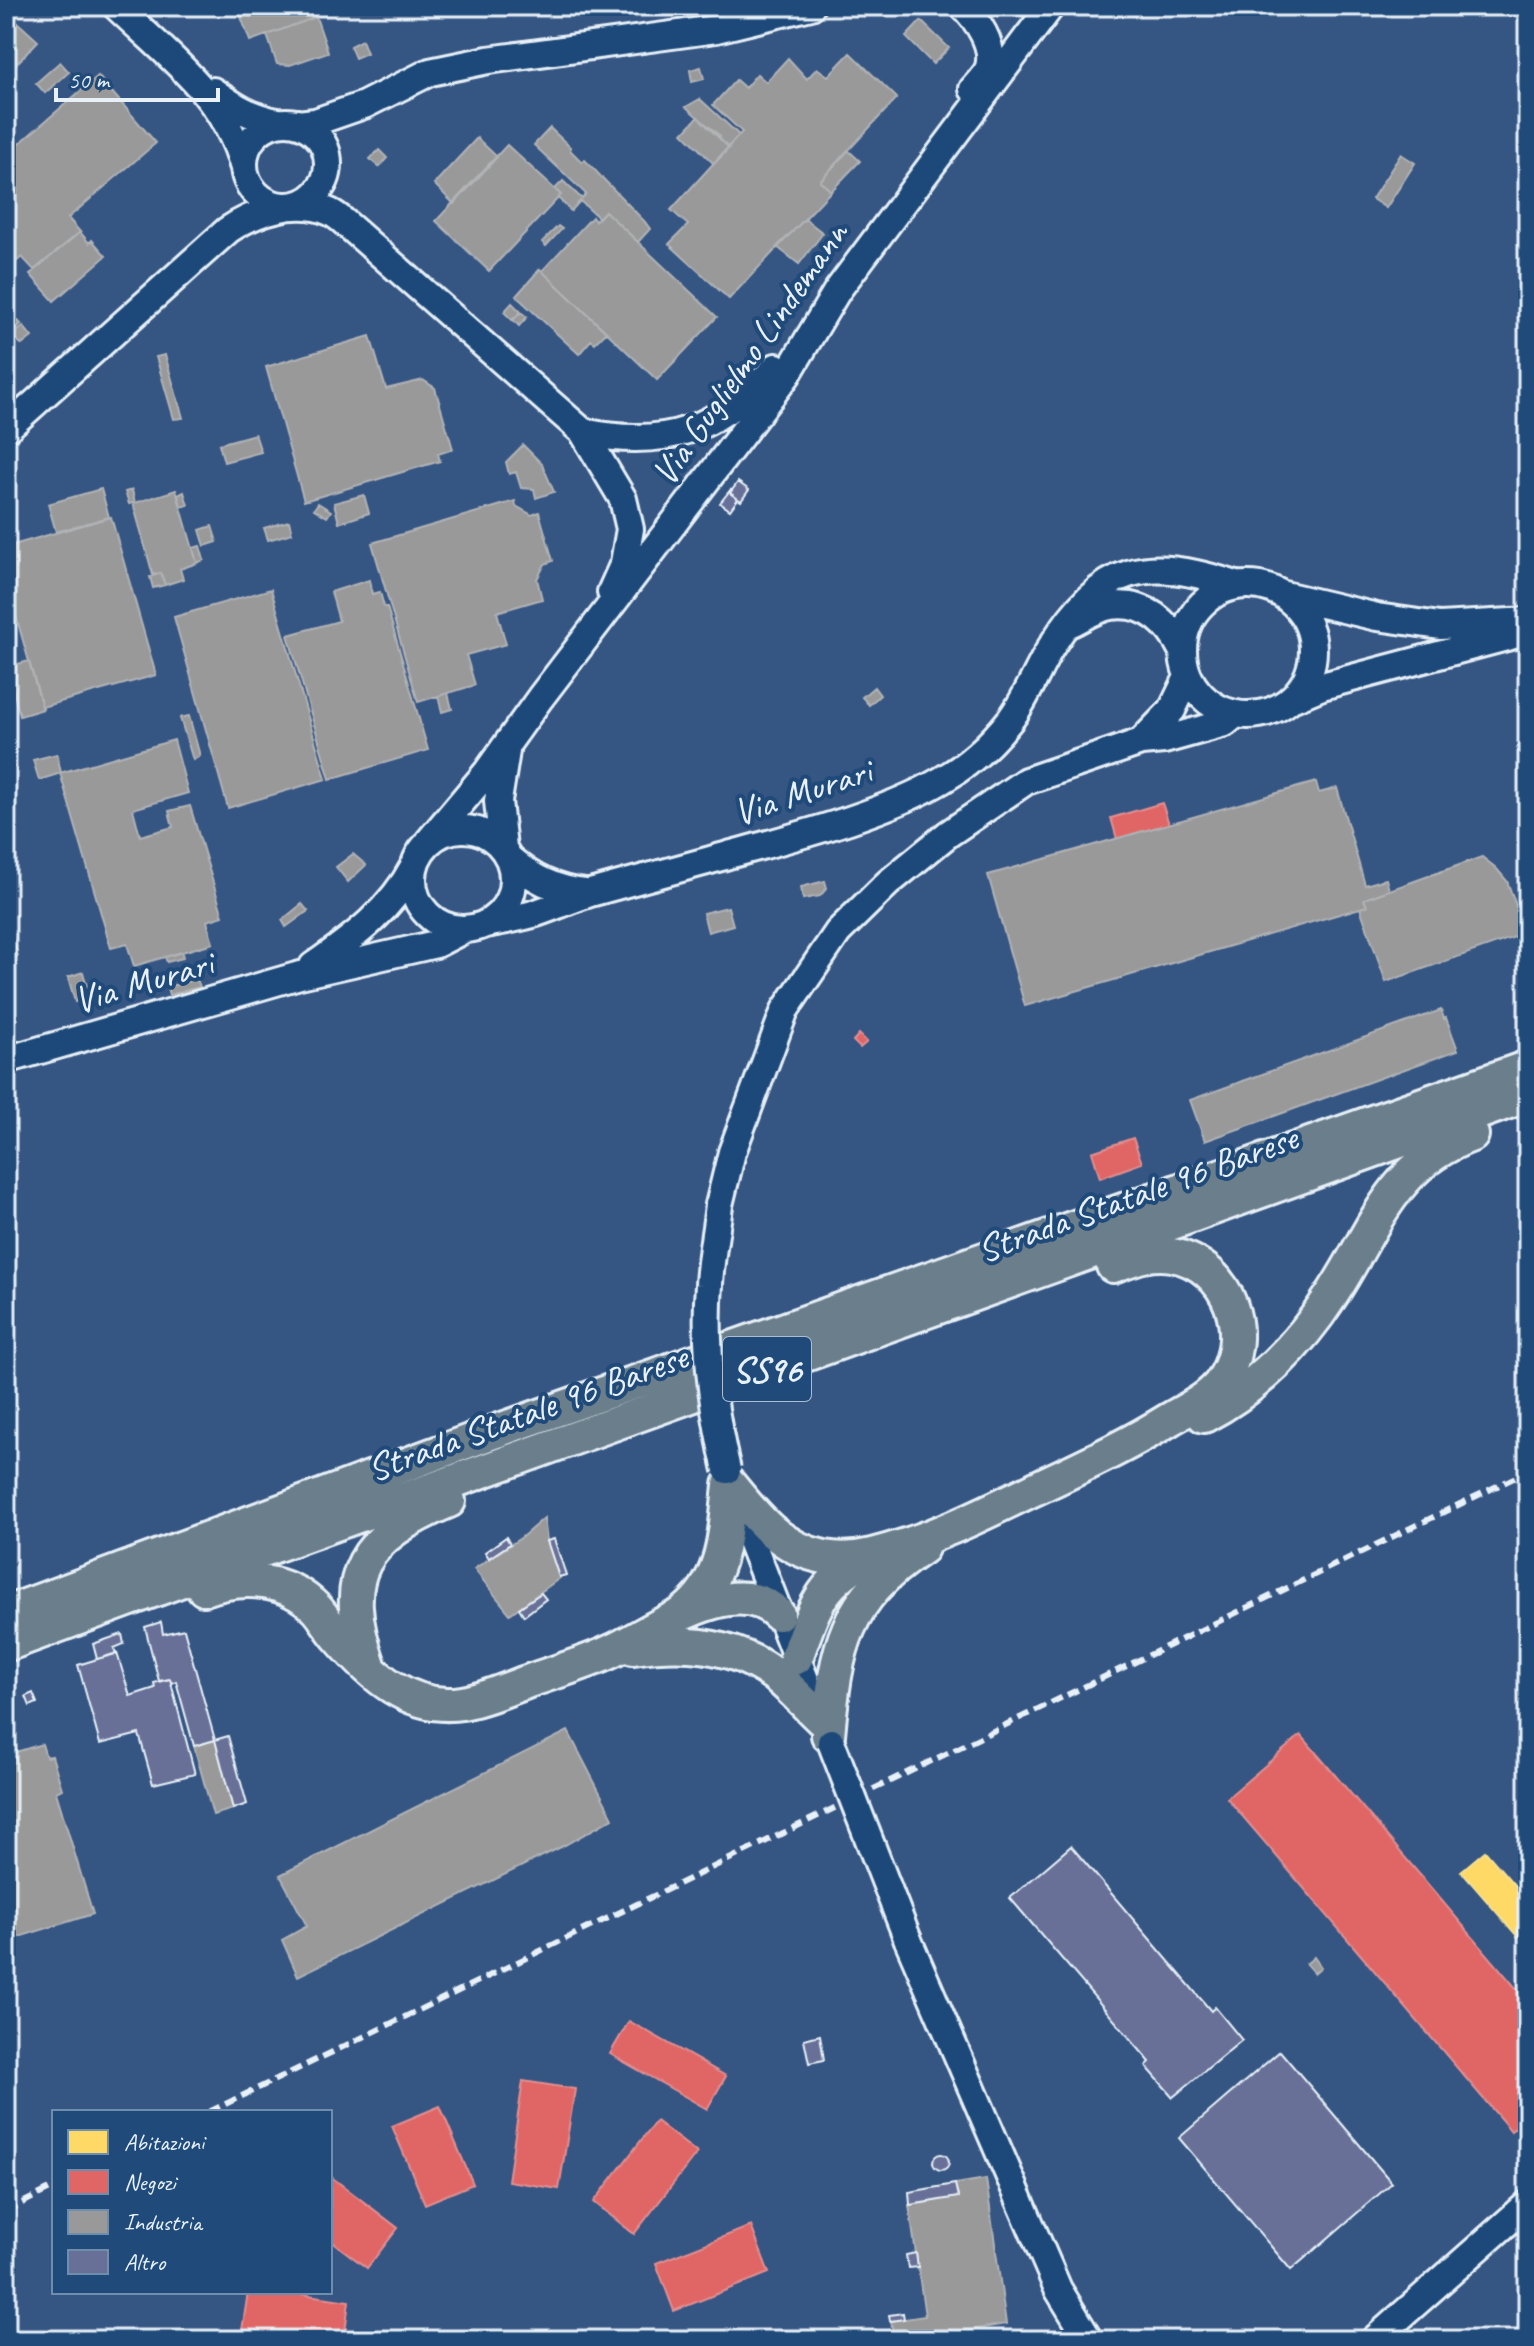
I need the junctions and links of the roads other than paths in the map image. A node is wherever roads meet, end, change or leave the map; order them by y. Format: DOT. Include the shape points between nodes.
graph roads {
  1 [pos="116,6"];
  2 [pos="811,6"];
  3 [pos="963,6"];
  4 [pos="1051,6"];
  5 [pos="193,79"];
  6 [pos="288,123"];
  7 [pos="936,159"];
  8 [pos="243,165"];
  9 [pos="287,207"];
  10 [pos="837,291"];
  11 [pos="6,429"];
  12 [pos="583,432"];
  13 [pos="1236,585"];
  14 [pos="1284,595"];
  15 [pos="1528,621"];
  16 [pos="1069,624"];
  17 [pos="592,629"];
  18 [pos="1528,629"];
  19 [pos="1182,650"];
  20 [pos="1188,677"];
  21 [pos="1291,699"];
  22 [pos="1236,714"];
  23 [pos="1141,742"];
  24 [pos="508,743"];
  25 [pos="429,841"];
  26 [pos="506,854"];
  27 [pos="414,866"];
  28 [pos="589,894"];
  29 [pos="474,927"];
  30 [pos="300,975"];
  31 [pos="6,1060"];
  32 [pos="1528,1067"];
  33 [pos="1528,1095"];
  34 [pos="1528,1114"];
  35 [pos="897,1322"];
  36 [pos="680,1399"];
  37 [pos="1133,1442"];
  38 [pos="728,1478"];
  39 [pos="955,1527"];
  40 [pos="871,1556"];
  41 [pos="6,1613"];
  42 [pos="682,1614"];
  43 [pos="778,1614"];
  44 [pos="6,1647"];
  45 [pos="610,1652"];
  46 [pos="796,1658"];
  47 [pos="370,1668"];
  48 [pos="826,1732"];
  49 [pos="1528,2204"];
  50 [pos="1058,2289"];
  51 [pos="1069,2340"];
  52 [pos="1089,2340"];
  53 [pos="1374,2340"];
  1 -- 5 [label="street"];
  2 -- 6 [label="street" via="716,29 430,72 364,105 315,122"];
  3 -- 7 [label="street" via="982,28 989,67"];
  4 -- 7 [label="street, Via Guglielmo Lindemann"];
  5 -- 6 [label="street" via="240,110"];
  5 -- 8 [label="street" via="226,120"];
  6 -- 8 [label="street" via="261,129 247,146"];
  6 -- 9 [label="street" via="318,137 328,159 325,180 313,198"];
  7 -- 10 [label="street, Via Guglielmo Lindemann"];
  8 -- 9 [label="street" via="246,181 260,198"];
  9 -- 11 [label="street" via="244,219 228,230"];
  9 -- 12 [label="street" via="312,206 331,213"];
  10 -- 12 [label="street" via="760,384 710,422 637,439"];
  10 -- 17 [label="street, Via Guglielmo Lindemann" via="787,375"];
  12 -- 17 [label="street" via="623,499 630,529 624,563"];
  13 -- 14 [label="street" via="1261,586"];
  13 -- 16 [label="street, Via Murari" via="1179,570 1137,572 1098,588"];
  13 -- 19 [label="street" via="1214,593 1197,608"];
  14 -- 15 [label="street" via="1440,626"];
  14 -- 21 [label="street" via="1299,608 1314,645 1308,674"];
  16 -- 19 [label="street" via="1110,606 1138,608 1161,618"];
  16 -- 28 [label="street, Via Murari" via="1011,718 980,754 928,787 834,824"];
  17 -- 24 [label="street, Via Guglielmo Lindemann"];
  18 -- 21 [label="street"];
  19 -- 20 [label="street"];
  20 -- 22 [label="street" via="1200,694"];
  20 -- 23 [label="street" via="1172,710"];
  21 -- 22 [label="street" via="1265,712"];
  22 -- 23 [label="street" via="1225,723"];
  23 -- 38 [label="street, bridge" via="1026,781 948,834 838,932 785,1010 732,1152 709,1285 715,1402"];
  24 -- 25 [label="street, Via Murari"];
  24 -- 26 [label="street, Via Murari" via="498,801"];
  25 -- 26 [label="street" via="447,831 477,830 495,839"];
  25 -- 27 [label="street, Via Murari"];
  26 -- 28 [label="street" via="528,875 562,891"];
  26 -- 29 [label="street, Via Murari" via="514,877 511,895 504,909"];
  27 -- 29 [label="street" via="412,885 424,912 436,922"];
  27 -- 30 [label="street, Via Murari" via="363,931"];
  28 -- 29 [label="street, Via Murari"];
  29 -- 30 [label="street, Via Murari" via="436,944"];
  30 -- 31 [label="street, Via Murari"];
  32 -- 41 [label="main road, Strada Statale 96 Barese / SS96" via="488,1434"];
  33 -- 35 [label="main road, Strada Statale 96 Barese / SS96"];
  34 -- 37 [label="main road" via="1441,1148 1411,1171 1376,1216 1315,1319 1246,1390 1195,1421"];
  35 -- 36 [label="main road, Strada Statale 96 Barese / SS96"];
  35 -- 37 [label="main road" via="1008,1303 1145,1255 1172,1255 1198,1265 1220,1282 1232,1308 1235,1336 1230,1363 1207,1397"];
  36 -- 44 [label="main road, Strada Statale 96 Barese / SS96"];
  36 -- 47 [label="main road" via="558,1462 446,1502 378,1541 362,1567 355,1595 356,1623"];
  37 -- 39 [label="main road"];
  38 -- 40 [label="main road" via="759,1521 789,1544 823,1557"];
  38 -- 42 [label="main road" via="724,1549 706,1592"];
  38 -- 43 [label="street"];
  39 -- 40 [label="main road"];
  39 -- 48 [label="main road" via="888,1573 858,1609 836,1663"];
  40 -- 46 [label="main road" via="845,1569 828,1586"];
  42 -- 43 [label="main road" via="739,1598 765,1603"];
  42 -- 45 [label="main road"];
  43 -- 46 [label="street"];
  44 -- 47 [label="main road" via="246,1580 279,1585 305,1600"];
  45 -- 47 [label="main road" via="482,1698 449,1704 398,1692"];
  45 -- 48 [label="main road" via="682,1643 721,1649 776,1677"];
  46 -- 48 [label="street"];
  48 -- 50 [label="street, bridge" via="908,1940"];
  49 -- 53 [label="street"];
  50 -- 51 [label="street"];
  50 -- 52 [label="street"];
}
